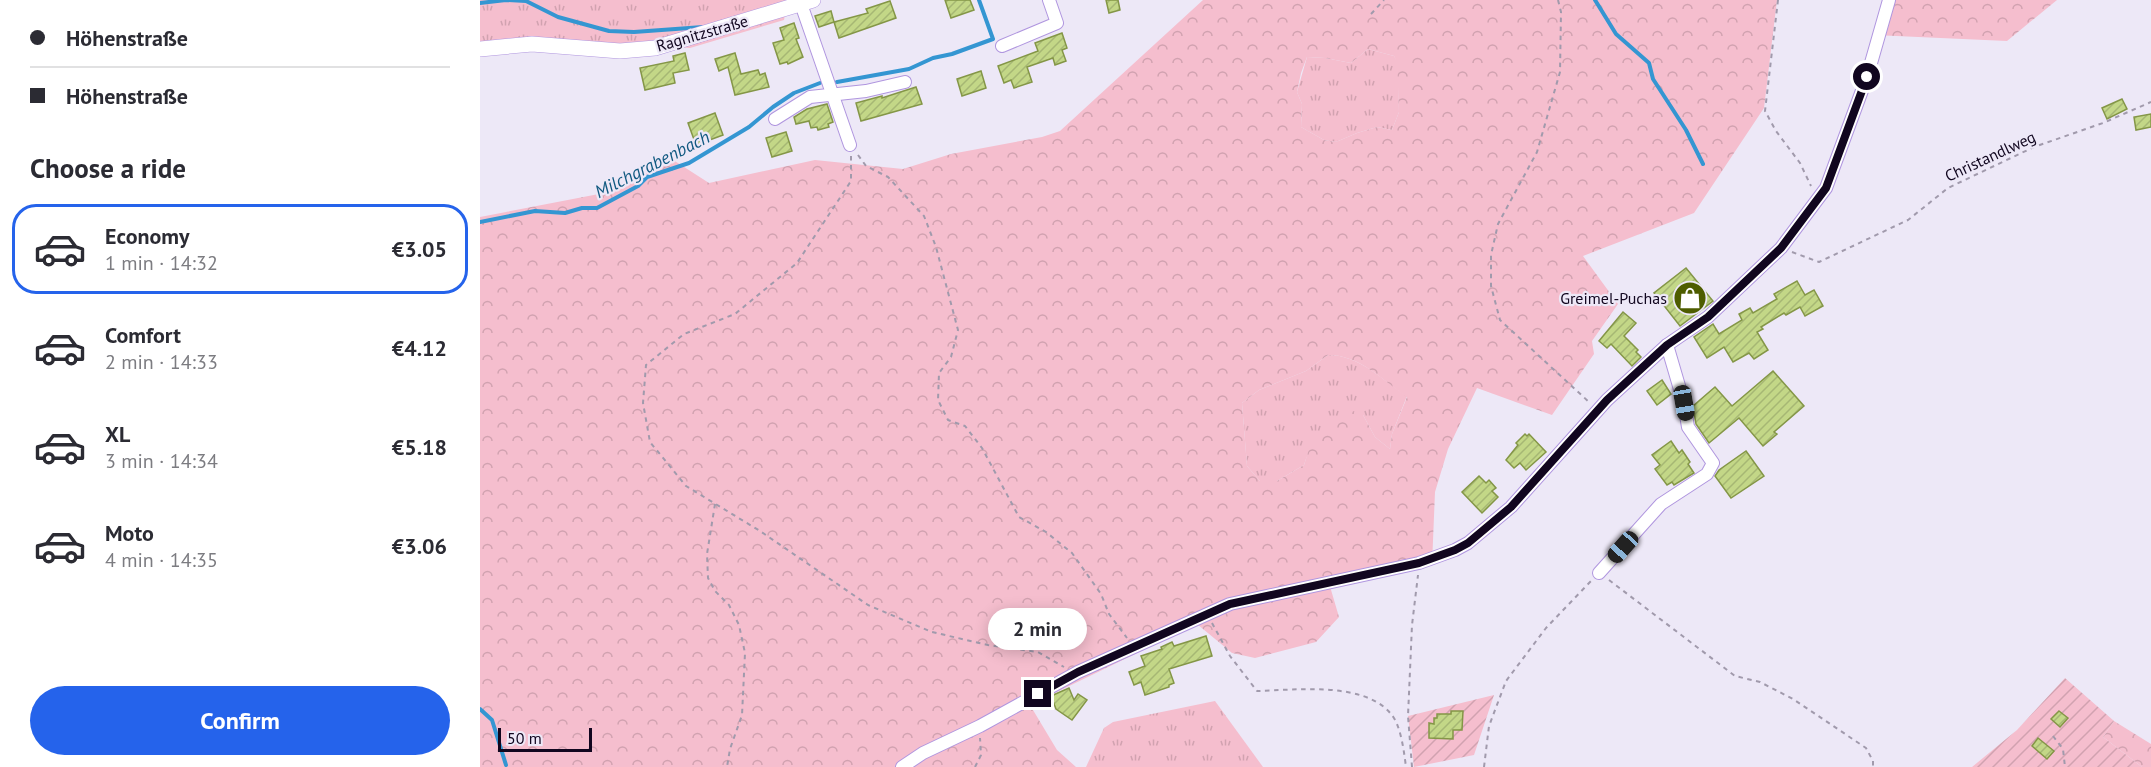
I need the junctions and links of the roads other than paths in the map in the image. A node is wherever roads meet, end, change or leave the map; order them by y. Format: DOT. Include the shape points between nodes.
graph roads {
  1 [pos="1049,0"];
  2 [pos="1889,0"];
  3 [pos="807,2"];
  4 [pos="783,4"];
  5 [pos="1002,46"];
  6 [pos="480,49"];
  7 [pos="905,82"];
  8 [pos="833,95"];
  9 [pos="775,119"];
  10 [pos="850,145"];
  11 [pos="1667,345"];
  12 [pos="1599,573"];
  13 [pos="902,767"];
  1 -- 5 [label="street" via="1057,23"];
  2 -- 11 [label="street" via="1826,188 1781,248 1708,317"];
  3 -- 4 [label="main road, Ragnitzstraße"];
  3 -- 8 [label="street"];
  4 -- 6 [label="main road, Ragnitzstraße" via="655,48 620,51 532,44"];
  7 -- 8 [label="street"];
  8 -- 9 [label="street" via="810,97"];
  8 -- 10 [label="street"];
  11 -- 12 [label="street" via="1688,427 1713,463 1707,474 1661,504"];
  11 -- 13 [label="street" via="1598,410 1511,507 1468,543 1419,563 1230,604 1206,613 1078,672"];
}
